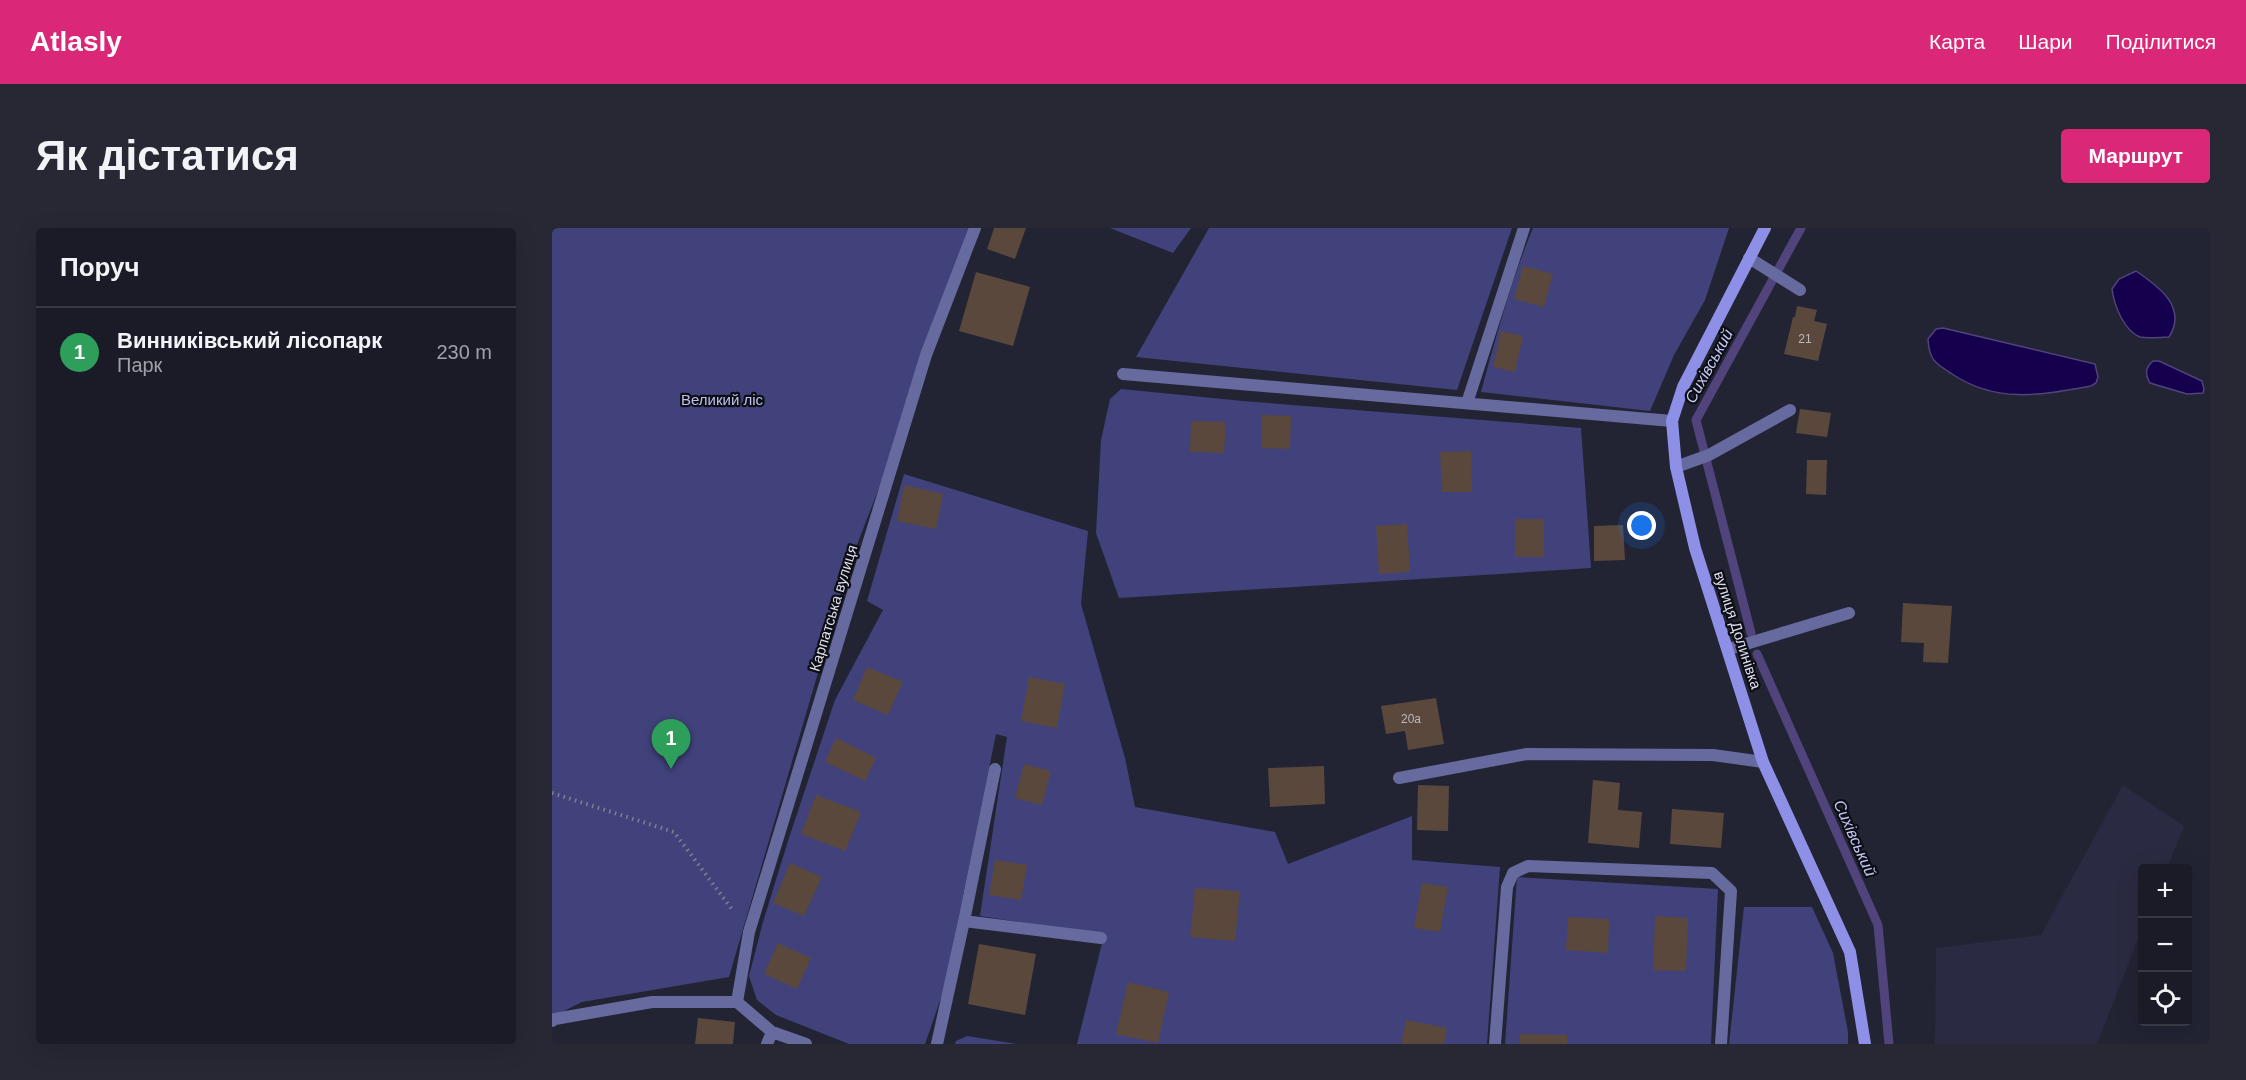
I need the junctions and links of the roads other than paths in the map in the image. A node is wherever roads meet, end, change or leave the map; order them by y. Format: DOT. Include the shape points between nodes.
graph roads {
  1 [pos="975,228"];
  2 [pos="1524,228"];
  3 [pos="1765,228"];
  4 [pos="1749,258"];
  5 [pos="1800,290"];
  6 [pos="1123,374"];
  7 [pos="1467,403"];
  8 [pos="1790,410"];
  9 [pos="1672,421"];
  10 [pos="1677,466"];
  11 [pos="1849,613"];
  12 [pos="1728,649"];
  13 [pos="1763,762"];
  14 [pos="995,769"];
  15 [pos="1399,778"];
  16 [pos="964,921"];
  17 [pos="1101,938"];
  18 [pos="737,1002"];
  19 [pos="552,1021"];
  20 [pos="772,1032"];
  21 [pos="767,1044"];
  22 [pos="806,1044"];
  23 [pos="937,1044"];
  24 [pos="1495,1044"];
  25 [pos="1721,1044"];
  26 [pos="1866,1044"];
  1 -- 18 [label="lane, Карпатська вулиця" via="926,355 748,932"];
  2 -- 7 [label="lane"];
  3 -- 4 [label="street, вулиця Долинівка"];
  4 -- 5 [label="lane"];
  4 -- 9 [label="street, вулиця Долинівка" via="1683,387"];
  6 -- 7 [label="lane"];
  7 -- 9 [label="lane"];
  8 -- 10 [label="lane" via="1705,456"];
  9 -- 10 [label="street, вулиця Долинівка"];
  10 -- 12 [label="street, вулиця Долинівка" via="1695,548"];
  11 -- 12 [label="lane"];
  12 -- 13 [label="street, вулиця Долинівка"];
  13 -- 15 [label="lane" via="1713,755 1527,754"];
  13 -- 26 [label="street, вулиця Долинівка" via="1850,952"];
  14 -- 16 [label="lane"];
  16 -- 17 [label="lane"];
  16 -- 23 [label="lane"];
  18 -- 19 [label="lane" via="652,1002"];
  18 -- 20 [label="lane"];
  20 -- 21 [label="lane"];
  20 -- 22 [label="lane"];
  24 -- 25 [label="lane" via="1507,886 1513,873 1528,866 1712,873 1731,891"];
}
